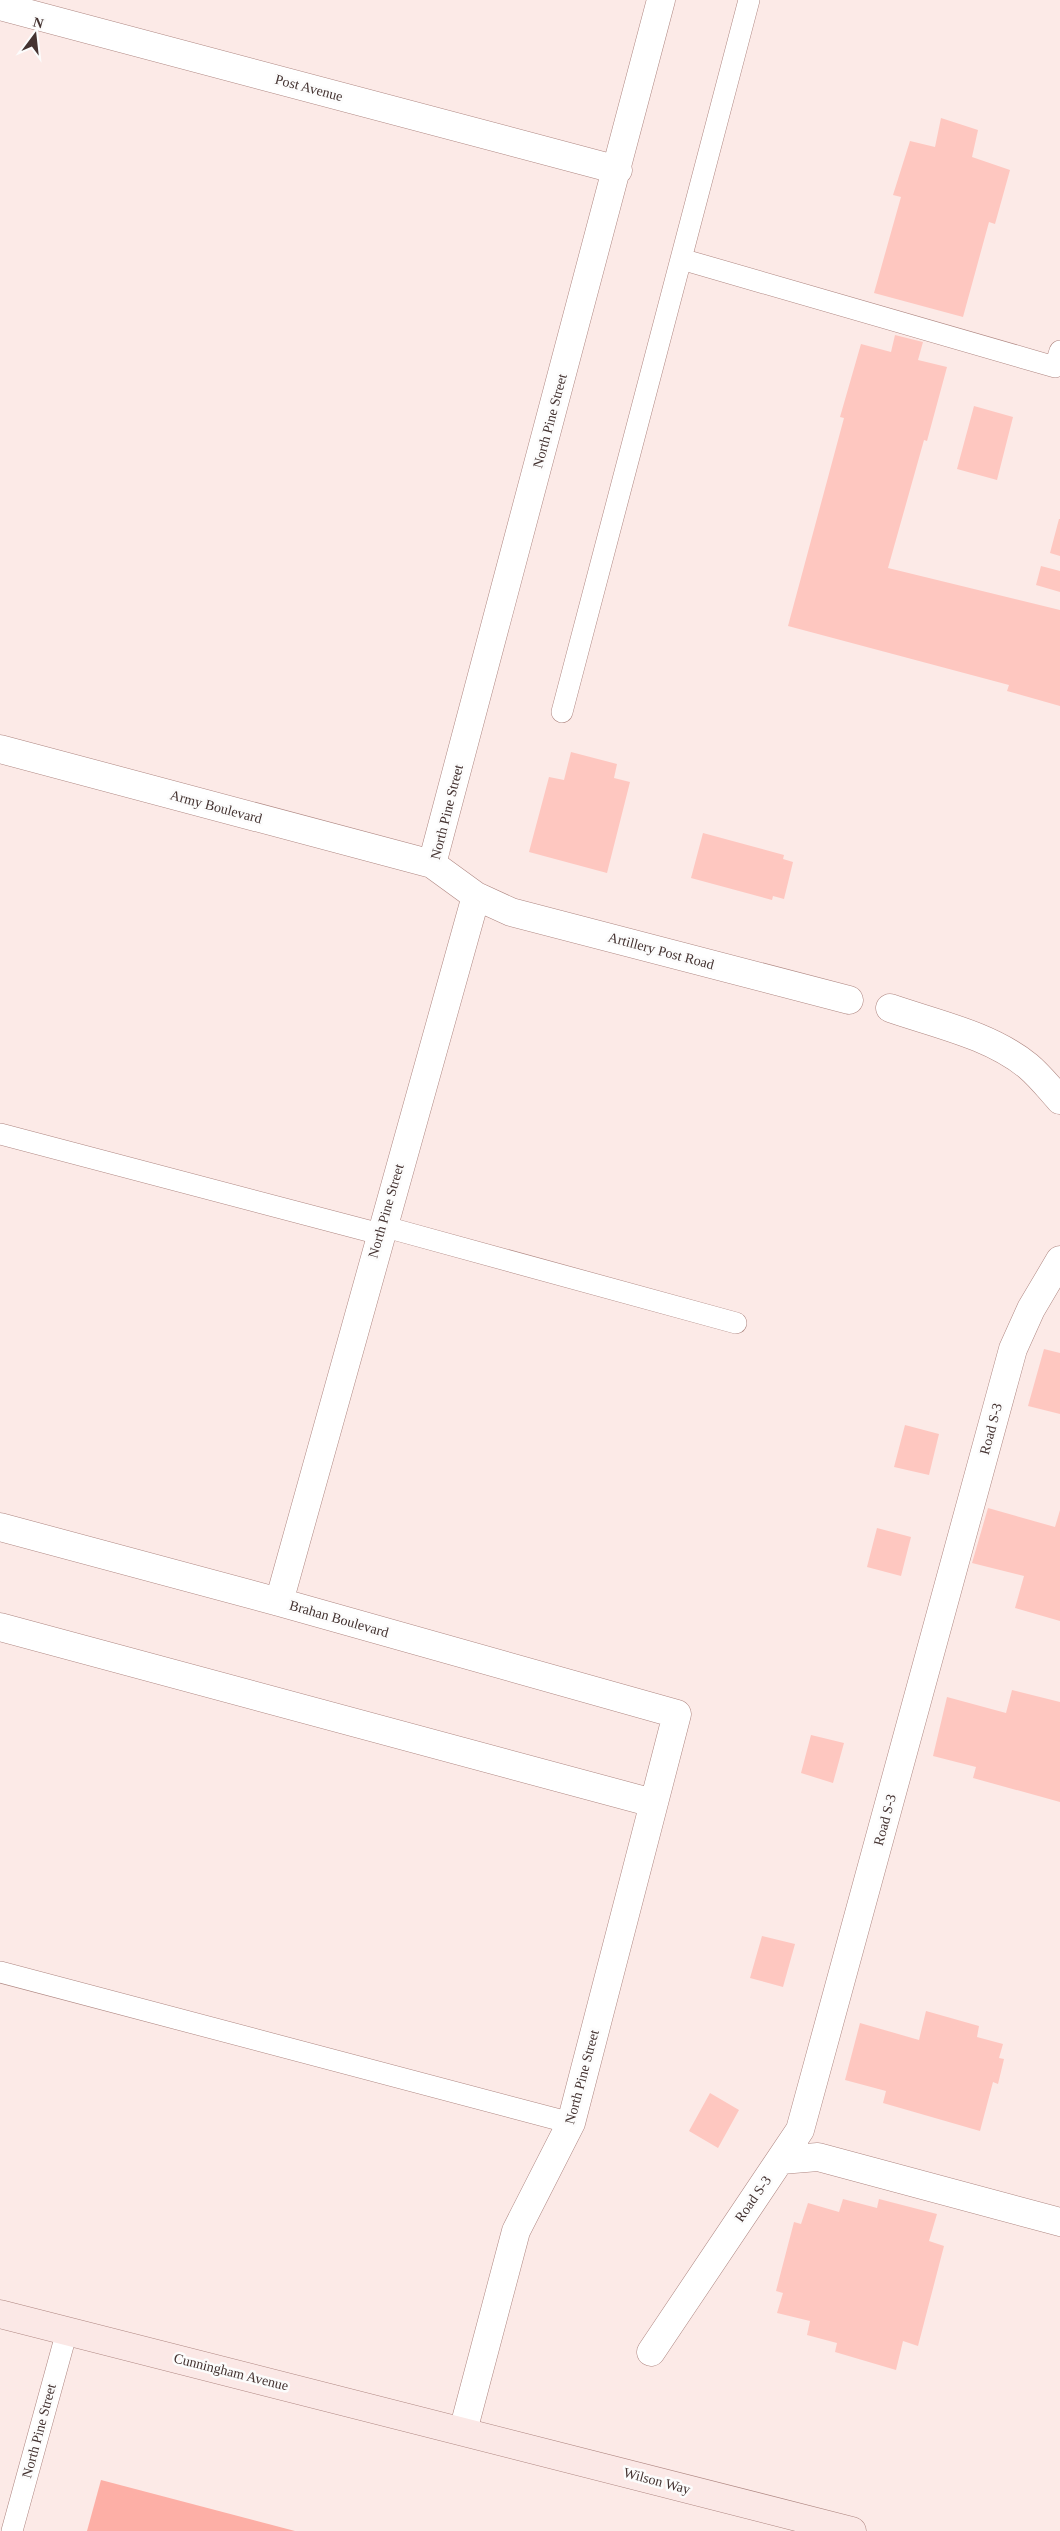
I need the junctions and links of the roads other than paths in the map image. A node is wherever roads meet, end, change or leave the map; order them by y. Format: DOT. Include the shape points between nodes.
graph roads {
  1 [pos="661,0"];
  2 [pos="748,0"];
  3 [pos="0,6"];
  4 [pos="618,170"];
  5 [pos="681,259"];
  6 [pos="1060,351"];
  7 [pos="562,712"];
  8 [pos="0,749"];
  9 [pos="432,864"];
  10 [pos="476,896"];
  11 [pos="849,1000"];
  12 [pos="890,1008"];
  13 [pos="1060,1100"];
  14 [pos="0,1134"];
  15 [pos="381,1230"];
  16 [pos="1060,1260"];
  17 [pos="736,1323"];
  18 [pos="0,1527"];
  19 [pos="279,1602"];
  20 [pos="0,1627"];
  21 [pos="677,1714"];
  22 [pos="653,1803"];
  23 [pos="0,1972"];
  24 [pos="571,2123"];
  25 [pos="781,2160"];
  26 [pos="1060,2222"];
  27 [pos="0,2314"];
  28 [pos="67,2331"];
  29 [pos="651,2352"];
  30 [pos="463,2431"];
  31 [pos="12,2531"];
  32 [pos="852,2531"];
  1 -- 4 [label="street, North Pine Street"];
  2 -- 5 [label="lane"];
  3 -- 4 [label="street, Post Avenue"];
  4 -- 9 [label="street, North Pine Street"];
  5 -- 6 [label="lane" via="1055,367"];
  5 -- 7 [label="lane"];
  8 -- 9 [label="street, Army Boulevard"];
  9 -- 10 [label="street, North Pine Street"];
  10 -- 11 [label="street, Artillery Post Road" via="511,912"];
  10 -- 15 [label="street, North Pine Street"];
  12 -- 13 [label="street" via="1004,1049 1029,1067"];
  14 -- 15 [label="lane"];
  15 -- 17 [label="lane"];
  15 -- 19 [label="street, North Pine Street"];
  16 -- 25 [label="street, Road S-3" via="1031,1309 1013,1349 800,2130"];
  18 -- 19 [label="street, Brahan Boulevard"];
  19 -- 21 [label="street, Brahan Boulevard"];
  20 -- 22 [label="street"];
  21 -- 22 [label="street, North Pine Street"];
  22 -- 24 [label="street, North Pine Street"];
  23 -- 24 [label="lane"];
  24 -- 30 [label="street, North Pine Street" via="516,2231"];
  25 -- 26 [label="street" via="818,2157"];
  25 -- 29 [label="street, Road S-3"];
  27 -- 28 [label="street, Cunningham Avenue"];
  28 -- 30 [label="street, Cunningham Avenue"];
  28 -- 31 [label="lane, North Pine Street"];
  30 -- 32 [label="street, Wilson Way"];
}
